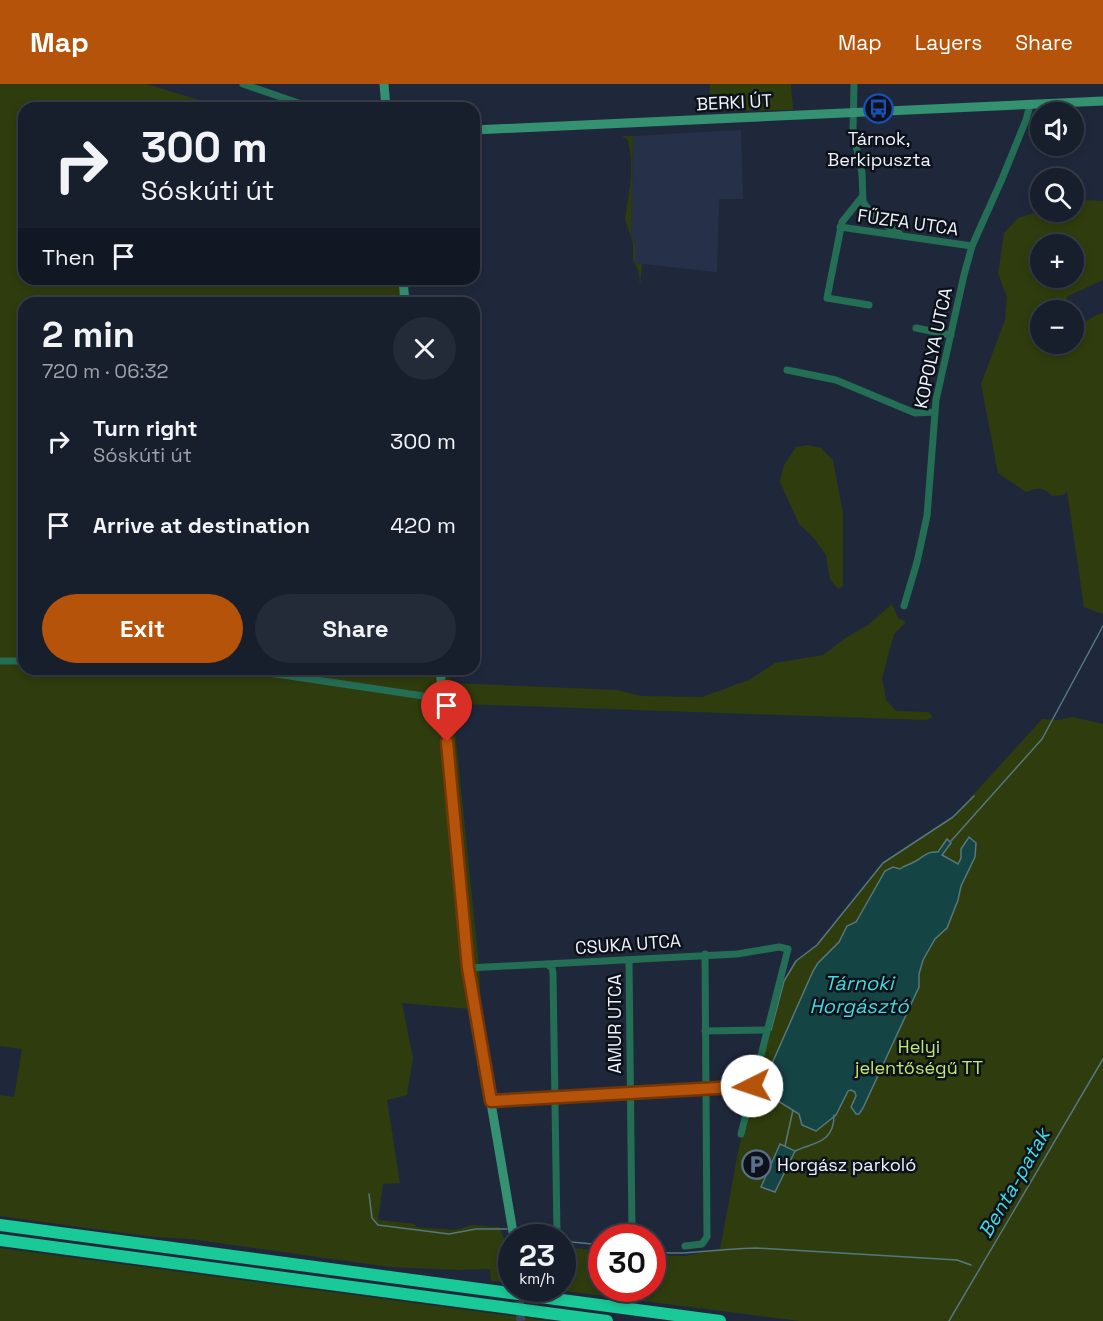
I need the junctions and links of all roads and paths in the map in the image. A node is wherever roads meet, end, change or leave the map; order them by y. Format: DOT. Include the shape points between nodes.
graph roads {
  1 [pos="243,84"];
  2 [pos="384,84"];
  3 [pos="854,84"];
  4 [pos="1103,101"];
  5 [pos="296,102"];
  6 [pos="386,102"];
  7 [pos="1084,102"];
  8 [pos="1030,105"];
  9 [pos="853,113"];
  10 [pos="480,130"];
  11 [pos="863,197"];
  12 [pos="840,227"];
  13 [pos="900,234"];
  14 [pos="972,246"];
  15 [pos="869,305"];
  16 [pos="916,328"];
  17 [pos="951,335"];
  18 [pos="787,370"];
  19 [pos="934,412"];
  20 [pos="904,606"];
  21 [pos="0,661"];
  22 [pos="18,661"];
  23 [pos="282,675"];
  24 [pos="440,675"];
  25 [pos="442,698"];
  26 [pos="705,954"];
  27 [pos="628,960"];
  28 [pos="547,964"];
  29 [pos="468,968"];
  30 [pos="767,1030"];
  31 [pos="705,1031"];
  32 [pos="752,1086"];
  33 [pos="705,1089"];
  34 [pos="630,1093"];
  35 [pos="555,1097"];
  36 [pos="491,1101"];
  37 [pos="741,1134"];
  38 [pos="512,1224"];
  39 [pos="557,1224"];
  40 [pos="632,1224"];
  41 [pos="0,1225"];
  42 [pos="0,1240"];
  43 [pos="685,1246"];
  44 [pos="607,1321"];
  45 [pos="720,1321"];
  1 -- 5 [label="street"];
  2 -- 6 [label="street"];
  3 -- 9 [label="street"];
  4 -- 7 [label="street, BERKI ÚT"];
  8 -- 9 [label="street, BERKI ÚT"];
  8 -- 14 [label="street, KOPOLYA UTCA"];
  9 -- 10 [label="street, BERKI ÚT"];
  9 -- 11 [label="street"];
  11 -- 12 [label="street" via="843,218"];
  11 -- 13 [label="street" via="870,213"];
  12 -- 13 [label="street, FŰZFA UTCA"];
  12 -- 15 [label="street" via="827,298"];
  13 -- 14 [label="street, FŰZFA UTCA"];
  14 -- 17 [label="street, KOPOLYA UTCA"];
  16 -- 17 [label="street"];
  17 -- 19 [label="street, KOPOLYA UTCA"];
  18 -- 19 [label="street" via="836,380 911,412"];
  19 -- 20 [label="street, KOPOLYA UTCA" via="927,516"];
  21 -- 22 [label="street"];
  23 -- 25 [label="street"];
  24 -- 25 [label="street"];
  25 -- 29 [label="street"];
  26 -- 27 [label="street, CSUKA UTCA"];
  26 -- 30 [label="street, CSUKA UTCA" via="788,949"];
  26 -- 31 [label="street"];
  27 -- 28 [label="street, CSUKA UTCA"];
  27 -- 34 [label="street, AMUR UTCA"];
  28 -- 29 [label="street, CSUKA UTCA"];
  28 -- 35 [label="street" via="553,973"];
  29 -- 36 [label="street"];
  30 -- 31 [label="street"];
  30 -- 32 [label="street"];
  31 -- 33 [label="street"];
  32 -- 33 [label="street"];
  32 -- 37 [label="street"];
  33 -- 34 [label="street"];
  33 -- 43 [label="street" via="707,1237 702,1244"];
  34 -- 35 [label="street"];
  34 -- 40 [label="street, AMUR UTCA"];
  35 -- 36 [label="street"];
  35 -- 39 [label="street"];
  36 -- 38 [label="street"];
  41 -- 45 [label="highway"];
  42 -- 44 [label="highway"];
}
